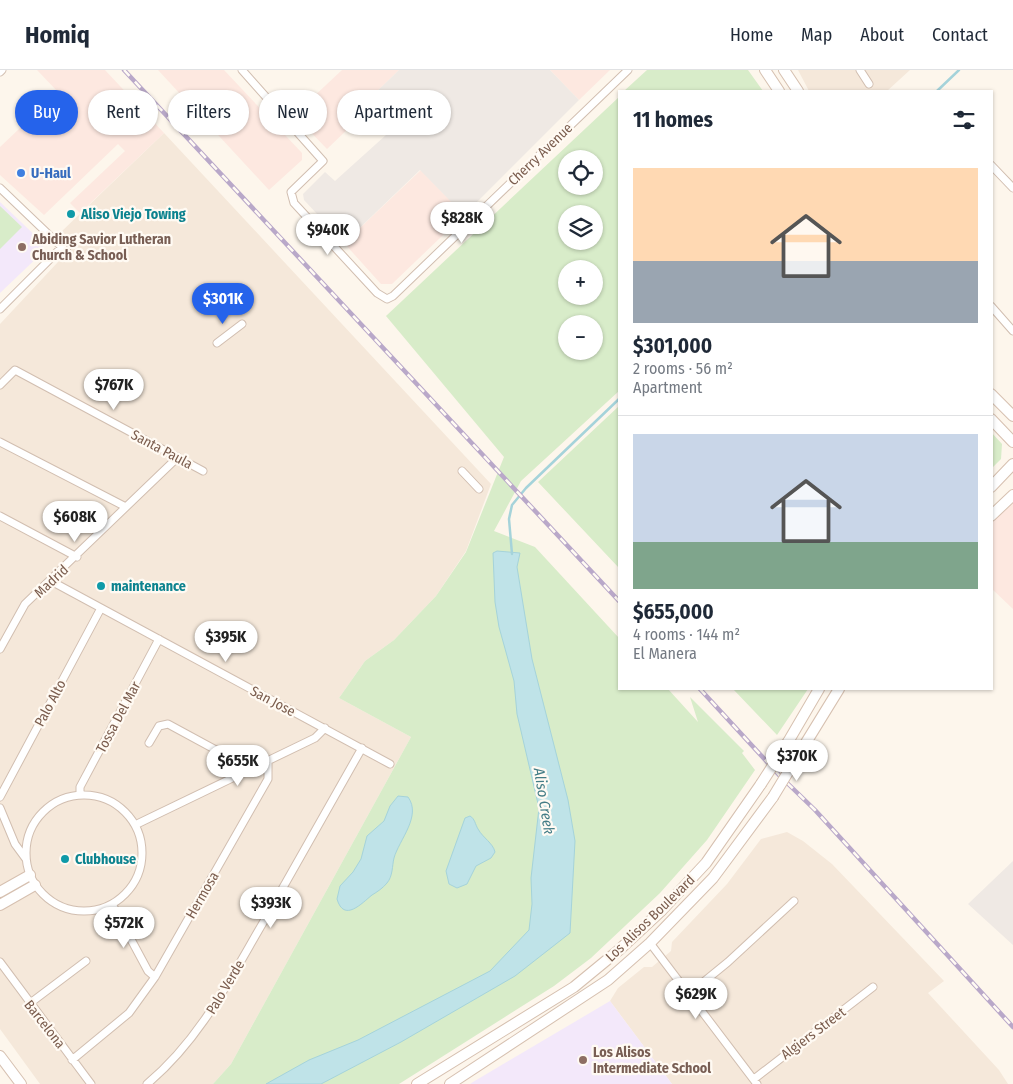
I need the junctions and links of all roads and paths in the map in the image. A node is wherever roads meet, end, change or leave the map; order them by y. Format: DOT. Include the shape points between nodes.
graph roads {
  1 [pos="242,70"];
  2 [pos="628,70"];
  3 [pos="765,70"];
  4 [pos="784,70"];
  5 [pos="860,70"];
  6 [pos="869,84"];
  7 [pos="778,90"];
  8 [pos="797,90"];
  9 [pos="993,167"];
  10 [pos="0,188"];
  11 [pos="1013,188"];
  12 [pos="62,248"];
  13 [pos="68,253"];
  14 [pos="993,308"];
  15 [pos="0,309"];
  16 [pos="242,324"];
  17 [pos="1013,331"];
  18 [pos="218,343"];
  19 [pos="0,385"];
  20 [pos="993,396"];
  21 [pos="1013,416"];
  22 [pos="993,421"];
  23 [pos="0,442"];
  24 [pos="1013,442"];
  25 [pos="178,457"];
  26 [pos="1013,464"];
  27 [pos="204,471"];
  28 [pos="462,471"];
  29 [pos="993,485"];
  30 [pos="479,489"];
  31 [pos="1013,495"];
  32 [pos="126,508"];
  33 [pos="993,514"];
  34 [pos="0,516"];
  35 [pos="77,556"];
  36 [pos="51,581"];
  37 [pos="101,608"];
  38 [pos="159,639"];
  39 [pos="0,649"];
  40 [pos="818,690"];
  41 [pos="838,690"];
  42 [pos="325,728"];
  43 [pos="150,743"];
  44 [pos="362,748"];
  45 [pos="268,761"];
  46 [pos="390,764"];
  47 [pos="251,769"];
  48 [pos="80,795"];
  49 [pos="0,798"];
  50 [pos="0,808"];
  51 [pos="135,825"];
  52 [pos="26,859"];
  53 [pos="32,880"];
  54 [pos="0,892"];
  55 [pos="794,901"];
  56 [pos="0,904"];
  57 [pos="112,904"];
  58 [pos="650,943"];
  59 [pos="86,961"];
  60 [pos="0,962"];
  61 [pos="155,977"];
  62 [pos="873,988"];
  63 [pos="690,993"];
  64 [pos="29,1004"];
  65 [pos="0,1056"];
  66 [pos="72,1060"];
  67 [pos="756,1081"];
  68 [pos="22,1084"];
  69 [pos="90,1084"];
  70 [pos="148,1084"];
  71 [pos="417,1084"];
  72 [pos="450,1084"];
  1 -- 2 [label="street, Cherry Avenue" via="324,161 294,189 291,195 294,204 377,293 387,299"];
  3 -- 7 [label="main road"];
  4 -- 8 [label="main road"];
  5 -- 6 [label="street"];
  9 -- 11 [label="street"];
  10 -- 12 [label="street"];
  12 -- 13 [label="street"];
  12 -- 15 [label="street"];
  14 -- 17 [label="street"];
  16 -- 18 [label="street"];
  19 -- 25 [label="street, Santa Paula" via="15,370"];
  20 -- 21 [label="main road"];
  22 -- 24 [label="main road"];
  23 -- 32 [label="street"];
  25 -- 27 [label="street, Santa Paula"];
  25 -- 32 [label="street, Madrid"];
  26 -- 29 [label="main road"];
  28 -- 30 [label="street"];
  31 -- 33 [label="main road"];
  32 -- 35 [label="street, Madrid"];
  34 -- 35 [label="street"];
  35 -- 36 [label="street, Madrid"];
  36 -- 37 [label="street, San Jose"];
  36 -- 39 [label="street, Madrid" via="25,604"];
  37 -- 38 [label="street, San Jose"];
  37 -- 49 [label="street, Palo Alto"];
  38 -- 42 [label="street, San Jose"];
  38 -- 48 [label="street, Tossa Del Mar" via="80,788"];
  40 -- 71 [label="main road, Los Alisos Boulevard, bridge" via="761,784 706,863 662,910 574,987"];
  41 -- 58 [label="main road, Los Alisos Boulevard, bridge" via="773,797 713,878"];
  42 -- 44 [label="street, San Jose"];
  42 -- 45 [label="street" via="315,738"];
  43 -- 47 [label="street" via="159,726 168,724"];
  44 -- 46 [label="street, San Jose"];
  44 -- 70 [label="street, Palo Verde" via="196,1035"];
  45 -- 47 [label="street"];
  45 -- 61 [label="street, Hermosa" via="268,779"];
  47 -- 51 [label="street"];
  48 -- 51 [label="street" via="107,800 123,810"];
  48 -- 52 [label="street" via="53,804 39,816 30,832"];
  50 -- 52 [label="street" via="15,844"];
  51 -- 57 [label="street" via="142,854 140,869 134,883"];
  52 -- 53 [label="street"];
  53 -- 54 [label="main road"];
  53 -- 56 [label="main road"];
  53 -- 57 [label="street" via="50,900 70,909 92,910"];
  55 -- 63 [label="street"];
  57 -- 61 [label="street" via="148,971"];
  58 -- 63 [label="street"];
  58 -- 72 [label="main road, Los Alisos Boulevard" via="608,980"];
  59 -- 64 [label="street"];
  60 -- 64 [label="street, Barcelona"];
  61 -- 66 [label="street, Hermosa" via="129,1013"];
  62 -- 67 [label="street, Algiers Street"];
  63 -- 67 [label="street"];
  64 -- 66 [label="street, Barcelona"];
  65 -- 68 [label="main road"];
  66 -- 69 [label="street, Barcelona"];
}
